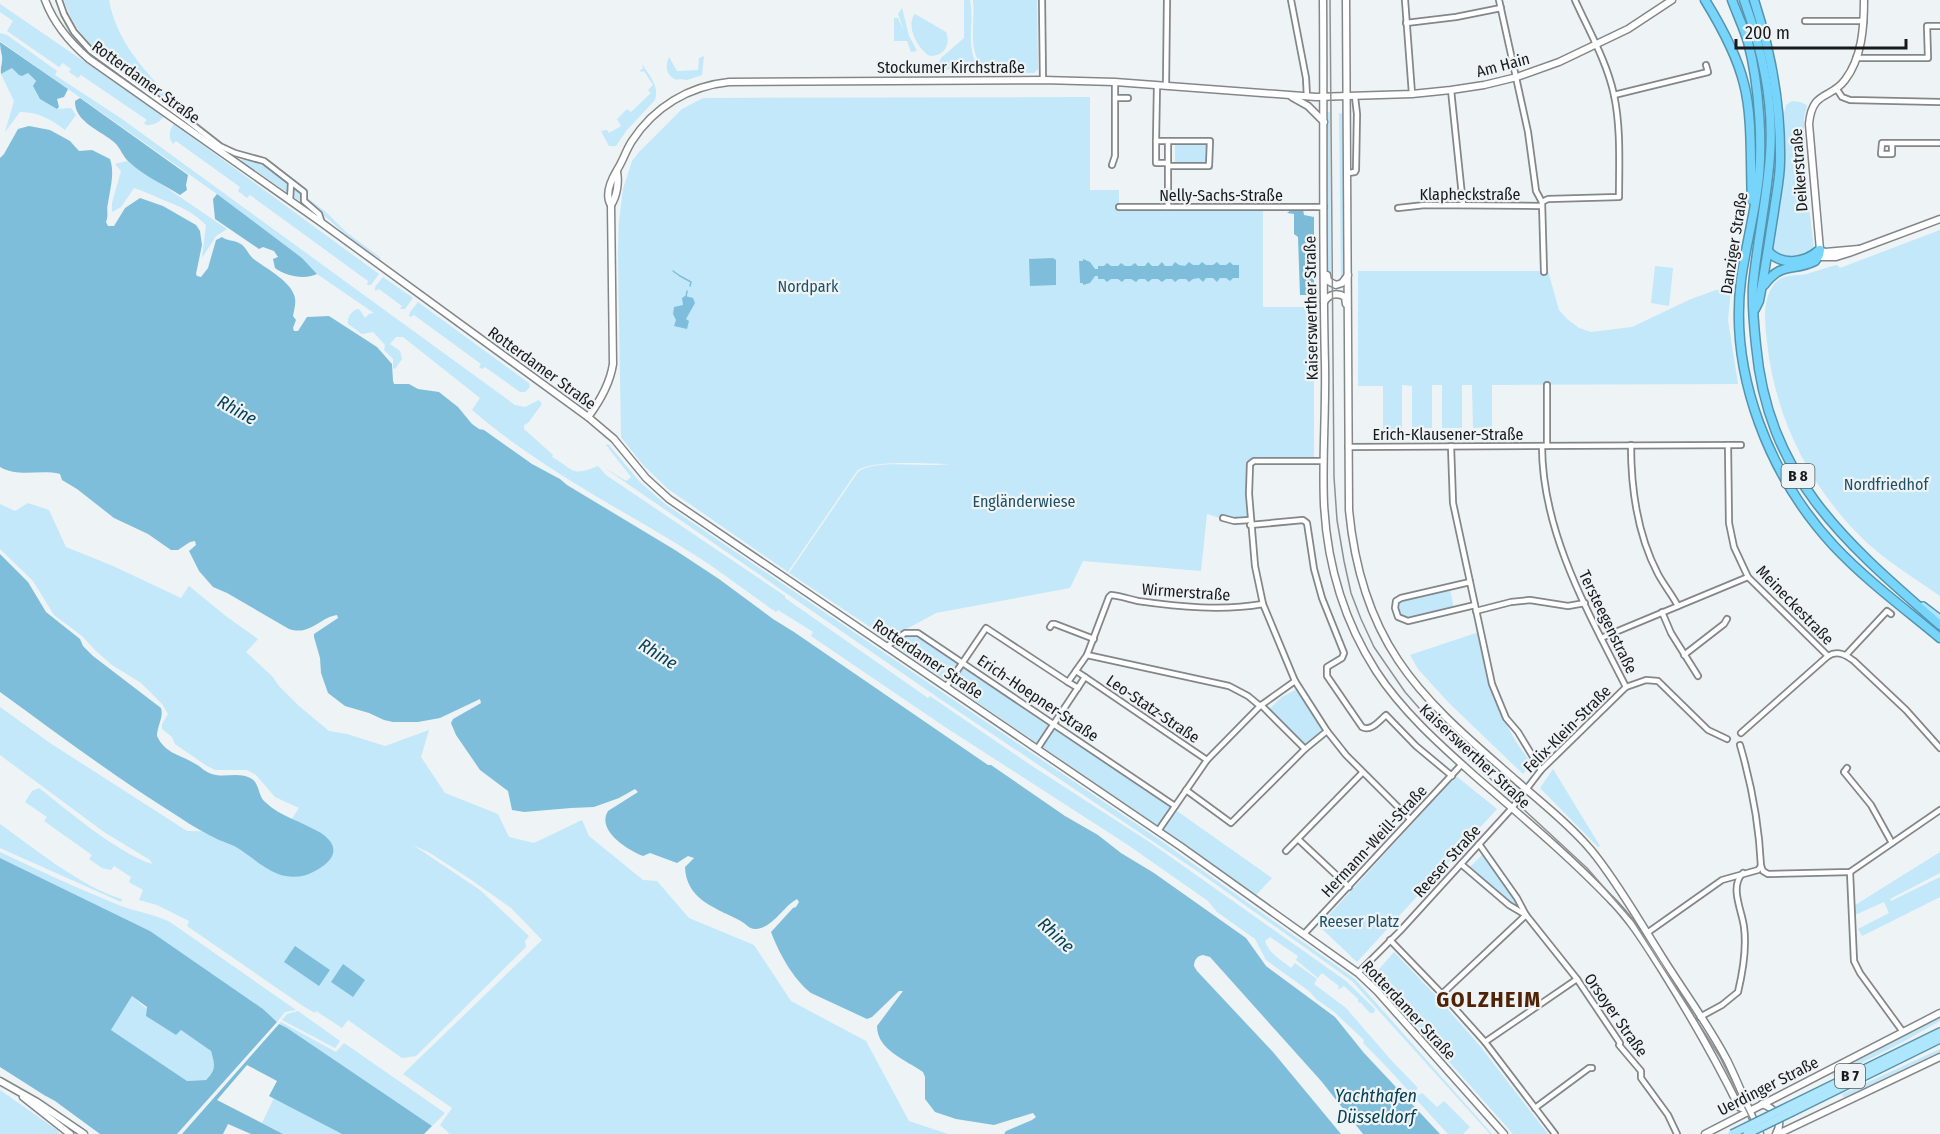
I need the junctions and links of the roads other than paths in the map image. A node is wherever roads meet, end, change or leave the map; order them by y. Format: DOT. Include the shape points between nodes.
graph roads {
  1 [pos="45,0"];
  2 [pos="59,0"];
  3 [pos="1042,0"];
  4 [pos="1167,0"];
  5 [pos="1291,0"];
  6 [pos="1323,0"];
  7 [pos="1347,0"];
  8 [pos="1499,0"];
  9 [pos="1575,0"];
  10 [pos="1672,0"];
  11 [pos="1705,0"];
  12 [pos="1732,0"];
  13 [pos="1744,0"];
  14 [pos="1754,0"];
  15 [pos="1864,0"];
  16 [pos="1405,1"];
  17 [pos="1661,3"];
  18 [pos="1501,8"];
  19 [pos="1805,21"];
  20 [pos="1864,21"];
  21 [pos="1407,23"];
  22 [pos="1940,26"];
  23 [pos="1596,46"];
  24 [pos="1856,58"];
  25 [pos="1706,65"];
  26 [pos="1517,77"];
  27 [pos="1042,80"];
  28 [pos="1115,82"];
  29 [pos="1157,85"];
  30 [pos="1166,86"];
  31 [pos="1836,88"];
  32 [pos="1451,90"];
  33 [pos="1412,94"];
  34 [pos="1614,95"];
  35 [pos="1291,96"];
  36 [pos="1309,97"];
  37 [pos="1324,97"];
  38 [pos="1347,97"];
  39 [pos="1354,97"];
  40 [pos="1115,98"];
  41 [pos="1128,98"];
  42 [pos="1300,101"];
  43 [pos="1940,102"];
  44 [pos="1324,122"];
  45 [pos="1156,141"];
  46 [pos="1168,141"];
  47 [pos="1892,143"];
  48 [pos="1940,143"];
  49 [pos="1168,164"];
  50 [pos="1112,165"];
  51 [pos="1348,172"];
  52 [pos="291,183"];
  53 [pos="290,200"];
  54 [pos="1542,204"];
  55 [pos="1463,205"];
  56 [pos="1119,207"];
  57 [pos="1168,207"];
  58 [pos="1324,207"];
  59 [pos="1398,208"];
  60 [pos="1752,215"];
  61 [pos="1940,219"];
  62 [pos="322,223"];
  63 [pos="1768,251"];
  64 [pos="1819,254"];
  65 [pos="1323,270"];
  66 [pos="1349,272"];
  67 [pos="1544,272"];
  68 [pos="1761,287"];
  69 [pos="1323,303"];
  70 [pos="1349,312"];
  71 [pos="1753,312"];
  72 [pos="1547,385"];
  73 [pos="588,417"];
  74 [pos="1728,445"];
  75 [pos="1741,445"];
  76 [pos="1451,446"];
  77 [pos="1545,446"];
  78 [pos="1630,446"];
  79 [pos="1348,447"];
  80 [pos="1324,461"];
  81 [pos="1223,518"];
  82 [pos="1250,522"];
  83 [pos="1748,577"];
  84 [pos="1470,582"];
  85 [pos="1585,603"];
  86 [pos="1915,603"];
  87 [pos="1263,604"];
  88 [pos="1678,606"];
  89 [pos="1476,608"];
  90 [pos="1662,612"];
  91 [pos="1891,614"];
  92 [pos="1726,619"];
  93 [pos="1940,619"];
  94 [pos="1940,625"];
  95 [pos="1050,627"];
  96 [pos="1601,638"];
  97 [pos="1940,638"];
  98 [pos="1094,639"];
  99 [pos="886,647"];
  100 [pos="1087,655"];
  101 [pos="1684,655"];
  102 [pos="1828,656"];
  103 [pos="1846,656"];
  104 [pos="963,662"];
  105 [pos="1076,671"];
  106 [pos="1698,676"];
  107 [pos="1085,677"];
  108 [pos="1295,681"];
  109 [pos="1068,682"];
  110 [pos="946,687"];
  111 [pos="1626,687"];
  112 [pos="1078,688"];
  113 [pos="1261,706"];
  114 [pos="1055,723"];
  115 [pos="1327,731"];
  116 [pos="1741,734"];
  117 [pos="1727,739"];
  118 [pos="1740,745"];
  119 [pos="1940,748"];
  120 [pos="1037,749"];
  121 [pos="1305,749"];
  122 [pos="1207,760"];
  123 [pos="1462,764"];
  124 [pos="1847,768"];
  125 [pos="1541,770"];
  126 [pos="1362,773"];
  127 [pos="1452,776"];
  128 [pos="1526,789"];
  129 [pos="1186,790"];
  130 [pos="1175,806"];
  131 [pos="1512,808"];
  132 [pos="1940,810"];
  133 [pos="1410,819"];
  134 [pos="1158,831"];
  135 [pos="1299,840"];
  136 [pos="1892,843"];
  137 [pos="1479,844"];
  138 [pos="1286,851"];
  139 [pos="1461,864"];
  140 [pos="1761,866"];
  141 [pos="1850,872"];
  142 [pos="1743,873"];
  143 [pos="1349,886"];
  144 [pos="1526,915"];
  145 [pos="1647,933"];
  146 [pos="1304,934"];
  147 [pos="1390,940"];
  148 [pos="1358,973"];
  149 [pos="1577,979"];
  150 [pos="1442,994"];
  151 [pos="1940,1012"];
  152 [pos="1700,1017"];
  153 [pos="1940,1027"];
  154 [pos="1903,1032"];
  155 [pos="1940,1032"];
  156 [pos="1940,1041"];
  157 [pos="1485,1042"];
  158 [pos="1912,1046"];
  159 [pos="1940,1057"];
  160 [pos="1592,1068"];
  161 [pos="0,1081"];
  162 [pos="16,1091"];
  163 [pos="1762,1104"];
  164 [pos="1535,1108"];
  165 [pos="1790,1109"];
  166 [pos="1749,1111"];
  167 [pos="73,1125"];
  168 [pos="68,1133"];
  169 [pos="1708,1133"];
  170 [pos="84,1134"];
  171 [pos="1504,1134"];
  172 [pos="1555,1134"];
  173 [pos="1677,1134"];
  174 [pos="1732,1134"];
  175 [pos="1747,1134"];
  176 [pos="1760,1134"];
  177 [pos="1777,1134"];
  1 -- 53 [label="street, Rotterdamer Straße" via="68,39 89,59"];
  2 -- 52 [label="street, Rotterdamer Straße" via="74,32 92,51 231,151 264,161"];
  3 -- 27 [label="street"];
  4 -- 30 [label="street"];
  5 -- 36 [label="street"];
  6 -- 37 [label="street, Kaiserswerther Straße"];
  7 -- 38 [label="street, Kaiserswerther Straße"];
  8 -- 18 [label="street"];
  9 -- 23 [label="street"];
  10 -- 17 [label="street, Am Hain"];
  11 -- 60 [label="highway" via="1745,85"];
  12 -- 60 [label="highway, Danziger Straße / B 8" via="1748,41 1758,93 1760,154"];
  13 -- 71 [label="highway, Danziger Straße / B 8" via="1757,36 1770,115 1770,154"];
  14 -- 63 [label="highway" via="1765,33 1780,123 1780,164"];
  15 -- 20 [label="street, Deikerstraße"];
  16 -- 21 [label="street"];
  17 -- 23 [label="street, Am Hain" via="1628,29"];
  18 -- 21 [label="street"];
  18 -- 26 [label="street"];
  19 -- 20 [label="street"];
  20 -- 24 [label="street, Deikerstraße"];
  21 -- 33 [label="street"];
  22 -- 24 [label="street" via="1928,26 1928,58"];
  23 -- 26 [label="street, Am Hain"];
  23 -- 34 [label="street"];
  24 -- 31 [label="street, Deikerstraße" via="1847,78"];
  25 -- 34 [label="street" via="1708,72"];
  26 -- 32 [label="street, Am Hain"];
  26 -- 54 [label="street" via="1536,191"];
  27 -- 28 [label="street, Stockumer Kirchstraße"];
  27 -- 73 [label="street, Stockumer Kirchstraße" via="754,81 708,84 676,98 653,116 633,140 610,185 612,364 610,379"];
  28 -- 29 [label="street, Stockumer Kirchstraße"];
  28 -- 40 [label="street"];
  29 -- 30 [label="street, Stockumer Kirchstraße"];
  29 -- 45 [label="street"];
  30 -- 35 [label="street, Stockumer Kirchstraße"];
  31 -- 43 [label="street" via="1850,100"];
  31 -- 64 [label="street, Deikerstraße" via="1814,103 1809,124"];
  32 -- 33 [label="street, Am Hain"];
  32 -- 55 [label="street"];
  33 -- 39 [label="street, Am Hain"];
  34 -- 54 [label="street, Klapheckstraße" via="1619,134 1619,197 1548,199"];
  35 -- 36 [label="street, Stockumer Kirchstraße"];
  35 -- 42 [label="street"];
  36 -- 37 [label="street, Stockumer Kirchstraße"];
  36 -- 42 [label="street"];
  37 -- 38 [label="street, Am Hain"];
  37 -- 44 [label="street, Kaiserswerther Straße"];
  38 -- 39 [label="street, Am Hain"];
  38 -- 51 [label="street, Kaiserswerther Straße"];
  39 -- 51 [label="street, Kaiserswerther Straße" via="1356,170"];
  40 -- 41 [label="street"];
  40 -- 50 [label="street"];
  42 -- 44 [label="street"];
  44 -- 58 [label="street, Kaiserswerther Straße"];
  45 -- 46 [label="street"];
  45 -- 49 [label="street" via="1156,163"];
  46 -- 49 [label="street"];
  46 -- 49 [label="street" via="1210,141 1209,166"];
  47 -- 48 [label="street"];
  49 -- 57 [label="street"];
  51 -- 66 [label="street, Kaiserswerther Straße"];
  52 -- 53 [label="street"];
  52 -- 62 [label="street, Rotterdamer Straße" via="304,192 304,201 319,214"];
  53 -- 62 [label="street, Rotterdamer Straße"];
  54 -- 55 [label="street, Klapheckstraße"];
  54 -- 67 [label="street"];
  55 -- 59 [label="street, Klapheckstraße"];
  56 -- 57 [label="street, Nelly-Sachs-Straße"];
  57 -- 58 [label="street, Nelly-Sachs-Straße"];
  58 -- 65 [label="street, Kaiserswerther Straße"];
  60 -- 97 [label="highway, Danziger Straße / B 8" via="1741,281 1741,336 1754,407 1776,463 1796,499 1833,544"];
  61 -- 64 [label="street" via="1836,257"];
  62 -- 73 [label="street, Rotterdamer Straße"];
  63 -- 64 [label="highway" via="1784,262"];
  63 -- 68 [label="highway"];
  64 -- 68 [label="highway" via="1811,263 1778,271"];
  65 -- 66 [label="street" via="1328,281 1336,285"];
  65 -- 69 [label="street, Kaiserswerther Straße"];
  66 -- 70 [label="street, Kaiserswerther Straße"];
  68 -- 71 [label="highway"];
  69 -- 70 [label="street" via="1329,296 1340,294 1346,299"];
  69 -- 80 [label="street, Kaiserswerther Straße"];
  70 -- 79 [label="street, Kaiserswerther Straße"];
  71 -- 86 [label="highway, Danziger Straße / B 8" via="1761,380 1788,458 1822,512 1844,538"];
  72 -- 77 [label="street, Erich-Klausener-Straße"];
  73 -- 99 [label="street, Rotterdamer Straße" via="614,439 669,499"];
  74 -- 75 [label="street, Erich-Klausener-Straße"];
  74 -- 78 [label="street, Erich-Klausener-Straße"];
  74 -- 83 [label="street, Meineckestraße" via="1729,523 1734,547"];
  76 -- 77 [label="street, Erich-Klausener-Straße"];
  76 -- 79 [label="street, Erich-Klausener-Straße"];
  76 -- 84 [label="street" via="1453,503"];
  77 -- 78 [label="street, Erich-Klausener-Straße"];
  77 -- 85 [label="street, Tersteegenstraße" via="1545,489 1567,562"];
  78 -- 88 [label="street" via="1640,530 1659,575"];
  79 -- 128 [label="street, Kaiserswerther Straße" via="1354,551 1384,637 1403,668 1432,702"];
  80 -- 82 [label="street" via="1251,462"];
  80 -- 123 [label="street, Kaiserswerther Straße" via="1329,551 1351,624 1392,693"];
  81 -- 82 [label="street"];
  82 -- 87 [label="street"];
  82 -- 127 [label="street" via="1307,523 1322,598 1344,653 1327,667 1327,676 1362,727 1371,728 1386,715"];
  83 -- 88 [label="street"];
  83 -- 102 [label="street, Meineckestraße"];
  84 -- 89 [label="street"];
  84 -- 89 [label="street" via="1401,598 1395,608 1398,616 1408,621"];
  85 -- 89 [label="street" via="1568,606 1530,600"];
  85 -- 96 [label="street, Tersteegenstraße"];
  86 -- 93 [label="main road, Danziger Straße"];
  86 -- 94 [label="highway, Danziger Straße"];
  87 -- 98 [label="street, Wirmerstraße" via="1207,608 1114,595 1109,597"];
  87 -- 108 [label="street"];
  88 -- 90 [label="street"];
  89 -- 125 [label="street" via="1492,684 1506,718"];
  90 -- 96 [label="street"];
  90 -- 101 [label="street"];
  91 -- 103 [label="street, Meineckestraße" via="1887,611"];
  92 -- 101 [label="street"];
  95 -- 98 [label="street" via="1055,624"];
  96 -- 111 [label="street, Tersteegenstraße"];
  98 -- 100 [label="street"];
  99 -- 104 [label="street, Erich-Hoepner-Straße" via="905,633 915,633"];
  99 -- 110 [label="street, Rotterdamer Straße"];
  100 -- 105 [label="street"];
  100 -- 113 [label="street" via="1229,686"];
  101 -- 106 [label="street"];
  102 -- 103 [label="street, Meineckestraße" via="1837,652"];
  102 -- 116 [label="street"];
  103 -- 119 [label="street, Meineckestraße" via="1906,710"];
  104 -- 109 [label="street" via="986,628"];
  104 -- 110 [label="street"];
  104 -- 114 [label="street, Erich-Hoepner-Straße"];
  105 -- 107 [label="street, Leo-Statz-Straße"];
  105 -- 109 [label="street"];
  107 -- 112 [label="street"];
  107 -- 122 [label="street, Leo-Statz-Straße"];
  108 -- 113 [label="street"];
  108 -- 115 [label="street"];
  109 -- 112 [label="street"];
  110 -- 120 [label="street, Rotterdamer Straße"];
  111 -- 117 [label="street, Tersteegenstraße" via="1646,680 1658,681 1707,730"];
  111 -- 125 [label="street, Felix-Klein-Straße"];
  112 -- 114 [label="street"];
  113 -- 121 [label="street"];
  113 -- 122 [label="street"];
  114 -- 120 [label="street"];
  114 -- 130 [label="street, Erich-Hoepner-Straße"];
  115 -- 121 [label="street"];
  115 -- 126 [label="street"];
  118 -- 140 [label="street" via="1759,826"];
  120 -- 134 [label="street, Rotterdamer Straße"];
  121 -- 129 [label="street" via="1231,823"];
  122 -- 129 [label="street"];
  123 -- 127 [label="street, Hermann-Weill-Straße"];
  123 -- 131 [label="street, Kaiserswerther Straße"];
  124 -- 136 [label="street" via="1844,772 1871,805"];
  125 -- 128 [label="street, Felix-Klein-Straße"];
  126 -- 133 [label="street"];
  126 -- 135 [label="street"];
  127 -- 133 [label="street, Hermann-Weill-Straße"];
  128 -- 131 [label="street, Reeser Straße"];
  128 -- 145 [label="street, Kaiserswerther Straße" via="1592,852"];
  129 -- 130 [label="street"];
  130 -- 134 [label="street"];
  131 -- 137 [label="street, Reeser Straße"];
  131 -- 166 [label="street, Kaiserswerther Straße" via="1624,913 1696,1024 1739,1107"];
  132 -- 136 [label="street"];
  133 -- 143 [label="street, Hermann-Weill-Straße"];
  134 -- 146 [label="street, Rotterdamer Straße"];
  135 -- 138 [label="street"];
  135 -- 143 [label="street"];
  136 -- 141 [label="street"];
  137 -- 139 [label="street, Reeser Straße"];
  137 -- 144 [label="street, Orsoyer Straße"];
  139 -- 144 [label="street, Orsoyer Straße"];
  139 -- 147 [label="street, Reeser Straße"];
  140 -- 141 [label="street" via="1768,873"];
  140 -- 142 [label="street"];
  141 -- 154 [label="street" via="1852,955 1864,979"];
  142 -- 145 [label="street" via="1722,880"];
  142 -- 152 [label="street" via="1736,885 1745,953 1738,992"];
  143 -- 146 [label="street, Hermann-Weill-Straße"];
  144 -- 149 [label="street, Orsoyer Straße"];
  144 -- 150 [label="street"];
  145 -- 152 [label="street, Kaiserswerther Straße"];
  146 -- 148 [label="street, Rotterdamer Straße"];
  147 -- 148 [label="street, Reeser Straße"];
  147 -- 150 [label="street, Rotterdamer Straße"];
  148 -- 171 [label="street, Rotterdamer Straße"];
  149 -- 157 [label="street"];
  149 -- 173 [label="street, Orsoyer Straße" via="1619,1045 1641,1071 1641,1078"];
  150 -- 157 [label="street, Rotterdamer Straße"];
  151 -- 154 [label="street, Uerdinger Straße"];
  152 -- 166 [label="street, Kaiserswerther Straße" via="1726,1058"];
  153 -- 158 [label="main road"];
  154 -- 163 [label="street, Uerdinger Straße"];
  155 -- 158 [label="main road, B 7"];
  156 -- 165 [label="main road, B 7"];
  157 -- 164 [label="street, Rotterdamer Straße"];
  158 -- 165 [label="main road, B 7"];
  159 -- 177 [label="street"];
  160 -- 164 [label="street"];
  161 -- 162 [label="street"];
  162 -- 167 [label="street"];
  162 -- 168 [label="street"];
  163 -- 166 [label="street, Uerdinger Straße"];
  163 -- 177 [label="street" via="1773,1109 1779,1118"];
  164 -- 172 [label="street, Rotterdamer Straße"];
  165 -- 174 [label="main road, B 7, bridge"];
  165 -- 175 [label="main road, B 7, bridge"];
  166 -- 169 [label="street, Uerdinger Straße"];
  166 -- 176 [label="street, Kaiserswerther Straße"];
  167 -- 168 [label="street"];
  167 -- 170 [label="street"];
}
